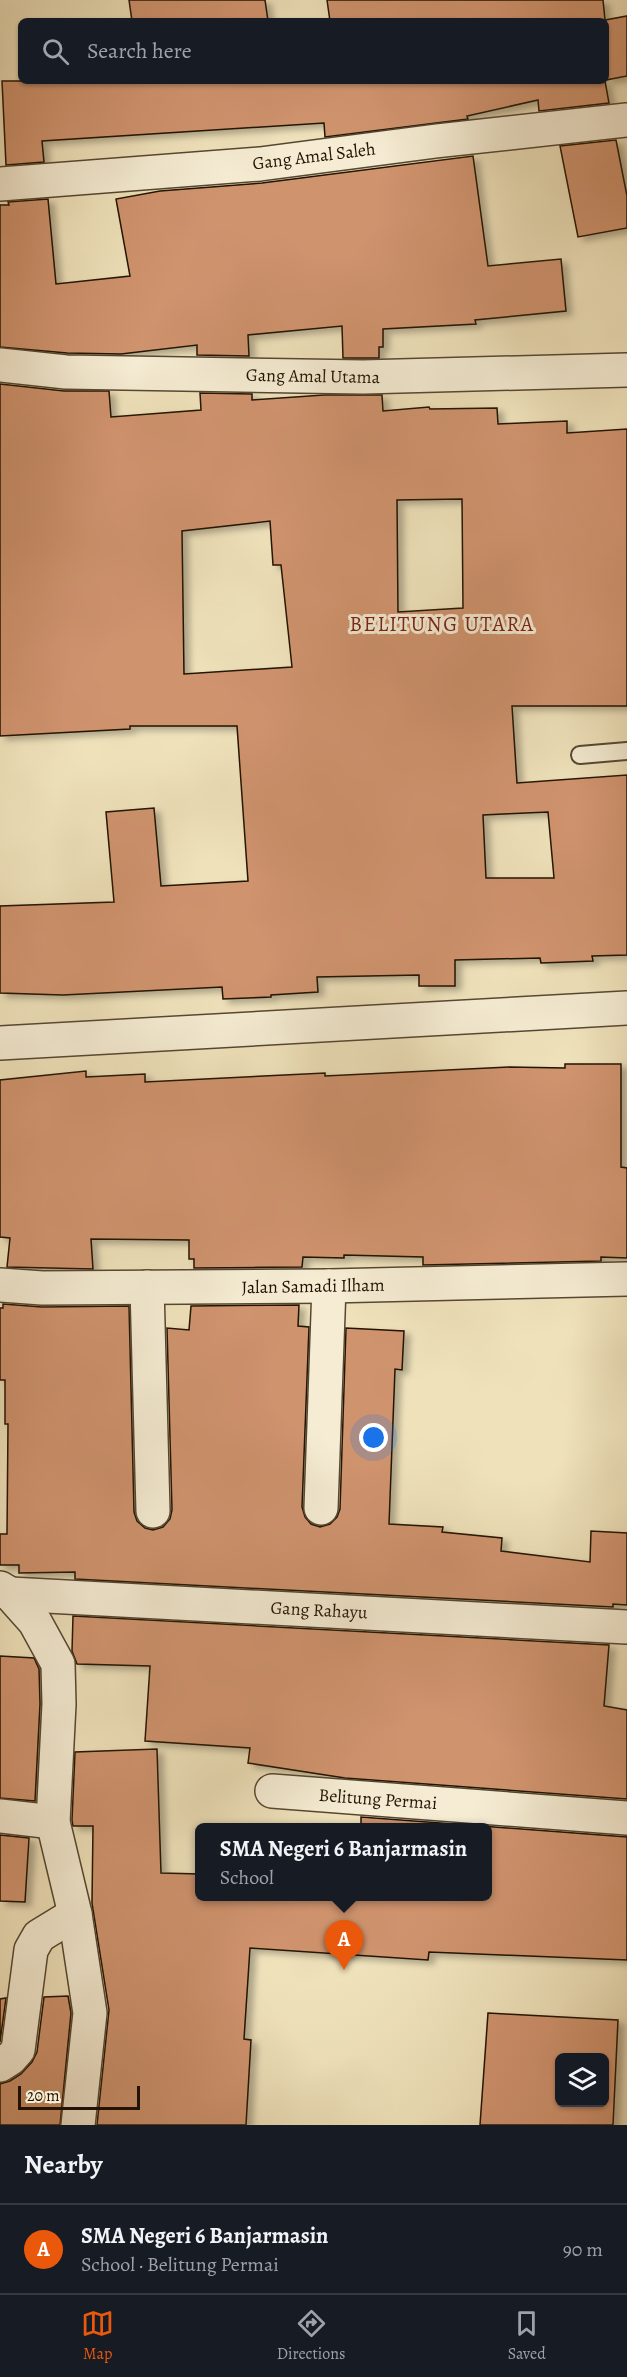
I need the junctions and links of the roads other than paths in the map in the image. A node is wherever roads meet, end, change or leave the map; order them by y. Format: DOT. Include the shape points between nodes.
graph roads {
  1 [pos="627,120"];
  2 [pos="0,184"];
  3 [pos="0,365"];
  4 [pos="627,370"];
  5 [pos="627,751"];
  6 [pos="580,754"];
  7 [pos="627,1008"];
  8 [pos="0,1043"];
  9 [pos="627,1279"];
  10 [pos="0,1285"];
  11 [pos="329,1286"];
  12 [pos="147,1287"];
  13 [pos="321,1508"];
  14 [pos="153,1511"];
  15 [pos="5,1591"];
  16 [pos="627,1627"];
  17 [pos="272,1791"];
  18 [pos="0,1816"];
  19 [pos="627,1818"];
  20 [pos="53,1822"];
  21 [pos="75,1914"];
  22 [pos="0,2065"];
  23 [pos="78,2125"];
  1 -- 2 [label="street, Gang Amal Saleh" via="260,164"];
  3 -- 4 [label="street, Gang Amal Utama" via="66,372 363,377"];
  5 -- 6 [label="lane"];
  7 -- 8 [label="street"];
  9 -- 11 [label="street, Jalan Samadi Ilham"];
  10 -- 12 [label="street, Jalan Samadi Ilham"];
  11 -- 12 [label="street, Jalan Samadi Ilham"];
  11 -- 13 [label="street"];
  12 -- 14 [label="street"];
  15 -- 16 [label="street, Gang Rahayu"];
  15 -- 20 [label="street" via="35,1622 58,1664"];
  17 -- 19 [label="street, Belitung Permai"];
  18 -- 20 [label="street"];
  20 -- 21 [label="street"];
  21 -- 22 [label="street" via="39,1936 31,1950 18,2050"];
  21 -- 23 [label="street" via="90,2013"];
}
